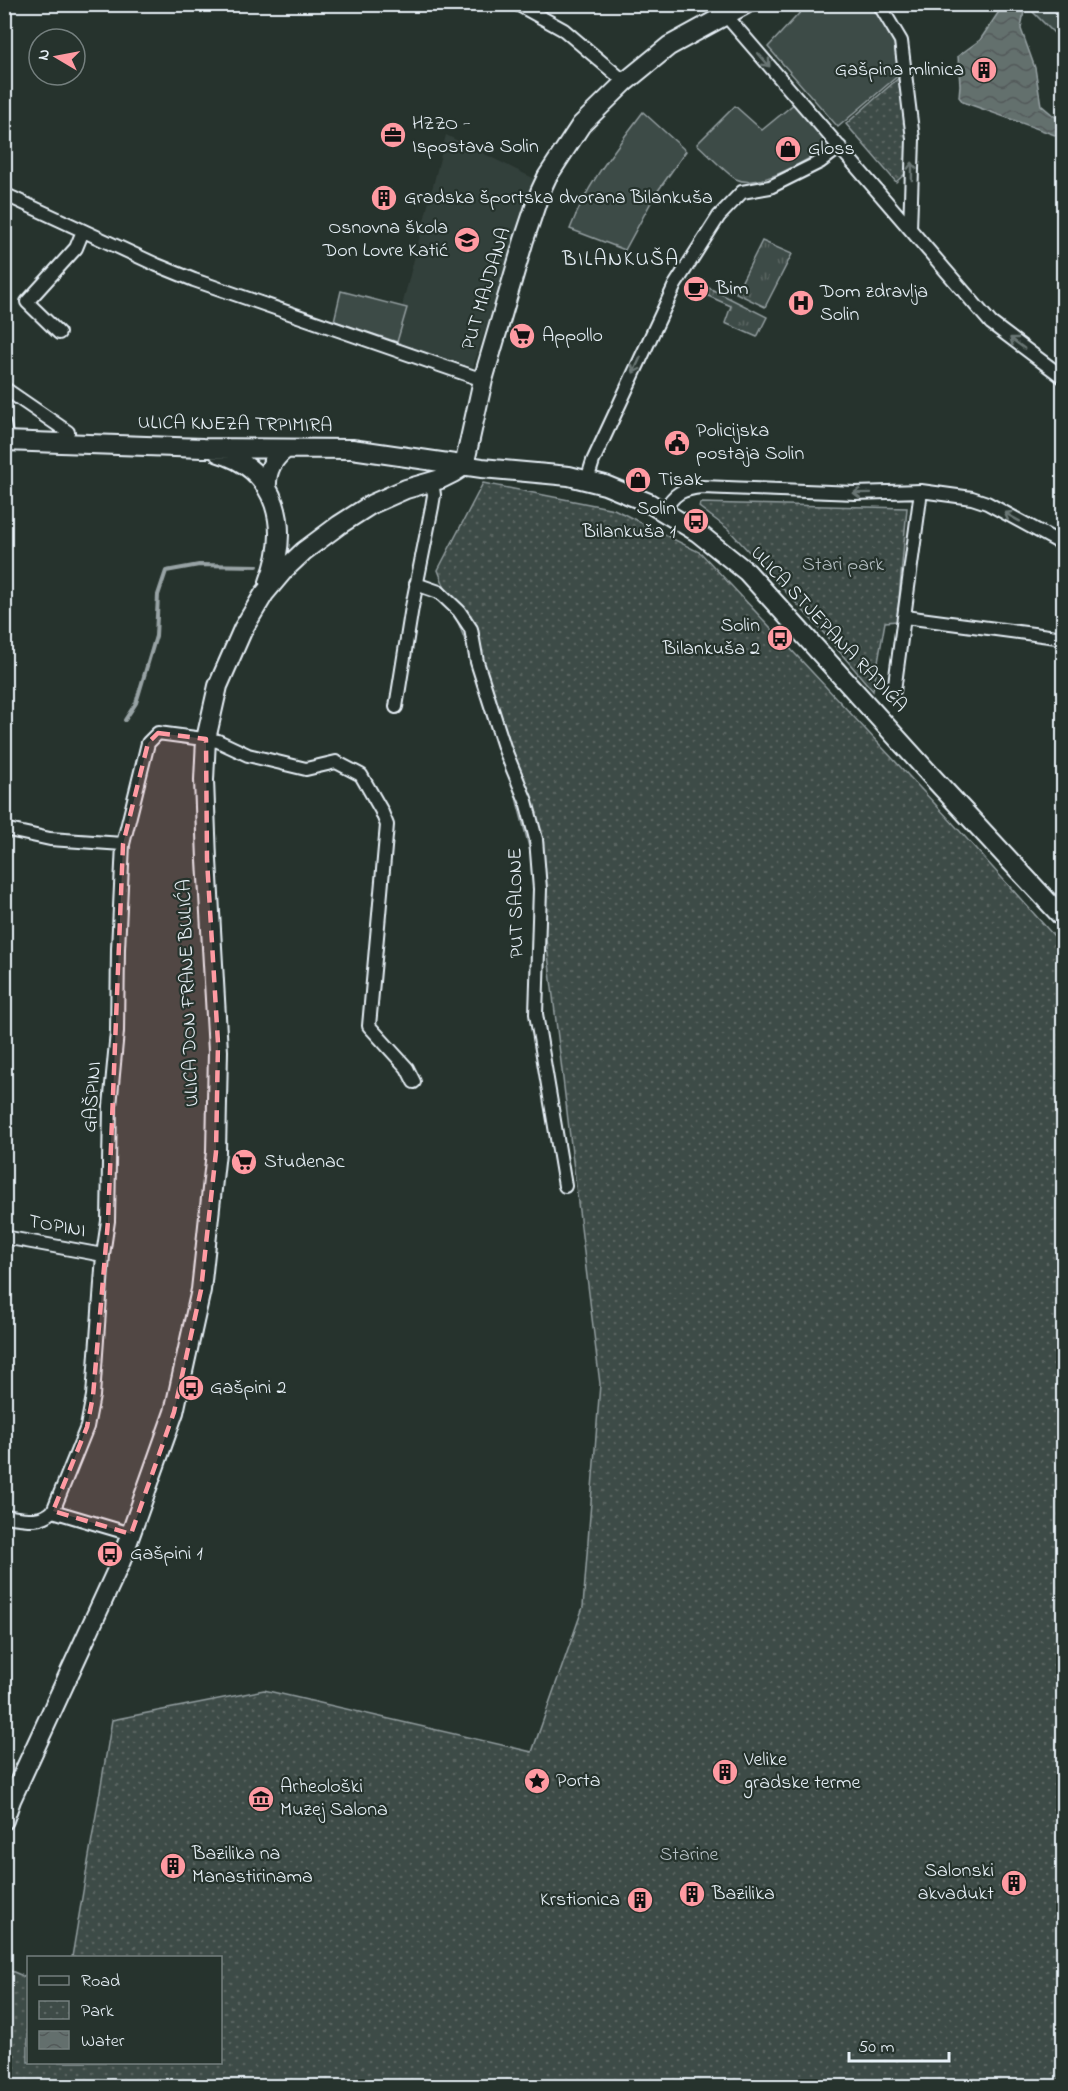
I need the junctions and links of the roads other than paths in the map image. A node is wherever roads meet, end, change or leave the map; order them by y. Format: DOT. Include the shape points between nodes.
graph roads {
  1 [pos="517,4"];
  2 [pos="746,4"];
  3 [pos="879,4"];
  4 [pos="721,10"];
  5 [pos="625,82"];
  6 [pos="840,147"];
  7 [pos="4,194"];
  8 [pos="910,229"];
  9 [pos="83,231"];
  10 [pos="59,333"];
  11 [pos="1064,378"];
  12 [pos="483,381"];
  13 [pos="4,388"];
  14 [pos="68,432"];
  15 [pos="5,436"];
  16 [pos="203,448"];
  17 [pos="286,449"];
  18 [pos="464,466"];
  19 [pos="587,480"];
  20 [pos="432,481"];
  21 [pos="267,488"];
  22 [pos="921,490"];
  23 [pos="664,511"];
  24 [pos="1064,545"];
  25 [pos="416,584"];
  26 [pos="267,590"];
  27 [pos="905,617"];
  28 [pos="1064,638"];
  29 [pos="894,691"];
  30 [pos="396,707"];
  31 [pos="206,739"];
  32 [pos="4,829"];
  33 [pos="123,844"];
  34 [pos="1063,918"];
  35 [pos="414,1082"];
  36 [pos="565,1186"];
  37 [pos="4,1237"];
  38 [pos="103,1255"];
  39 [pos="53,1511"];
  40 [pos="4,1516"];
  41 [pos="130,1534"];
  42 [pos="4,1820"];
  1 -- 5 [label="street" via="564,30"];
  2 -- 4 [label="street, PUT MAJDANA"];
  8 -- 3 [label="street, one-way" via="913,139 901,41"];
  4 -- 5 [label="street, PUT MAJDANA"];
  4 -- 6 [label="street, one-way"];
  5 -- 12 [label="street, PUT MAJDANA" via="581,125 547,177 524,240"];
  6 -- 8 [label="street"];
  6 -- 19 [label="street, one-way" via="820,162 770,187 742,192 719,216 675,285"];
  7 -- 9 [label="street"];
  11 -- 8 [label="street, one-way" via="991,323"];
  9 -- 10 [label="street" via="76,248 27,302"];
  9 -- 12 [label="street" via="194,280"];
  12 -- 18 [label="street, PUT MAJDANA"];
  13 -- 14 [label="street"];
  15 -- 16 [label="street, ULICA KNEZA TRPIMIRA"];
  16 -- 17 [label="street, ULICA KNEZA TRPIMIRA"];
  16 -- 21 [label="street, ULICA DON FRANE BULIĆA" via="241,461"];
  17 -- 18 [label="street, ULICA KNEZA TRPIMIRA" via="351,449"];
  17 -- 21 [label="street" via="271,466"];
  18 -- 19 [label="street, ULICA STJEPANA RADIĆA"];
  18 -- 20 [label="street, ULICA DON FRANE BULIĆA"];
  19 -- 23 [label="street, ULICA STJEPANA RADIĆA" via="624,491"];
  20 -- 25 [label="street" via="433,501"];
  20 -- 26 [label="street, ULICA DON FRANE BULIĆA" via="395,493 356,513 304,551"];
  21 -- 26 [label="street, ULICA DON FRANE BULIĆA" via="276,506 279,528 276,560"];
  22 -- 23 [label="street, one-way" via="855,493 702,487 690,488 671,498"];
  24 -- 22 [label="street, one-way" via="987,503"];
  22 -- 27 [label="street"];
  23 -- 34 [label="street, ULICA STJEPANA RADIĆA" via="714,544 747,572"];
  25 -- 30 [label="street"];
  25 -- 36 [label="street, PUT SALONE" via="439,592 471,629 477,662 536,839 540,889 536,1014"];
  26 -- 31 [label="street, ULICA DON FRANE BULIĆA" via="243,629 218,686"];
  27 -- 28 [label="street"];
  27 -- 29 [label="street"];
  31 -- 33 [label="street, GAŠPINI" via="159,733 148,743"];
  31 -- 35 [label="street" via="248,755 306,769 336,762 361,775 387,825 369,1026 407,1068"];
  31 -- 41 [label="street, ULICA DON FRANE BULIĆA" via="207,860 218,1043 216,1152 201,1290 182,1379"];
  32 -- 33 [label="street" via="50,839"];
  33 -- 38 [label="street, GAŠPINI" via="108,1221"];
  37 -- 38 [label="street, TOPINI"];
  38 -- 39 [label="street, GAŠPINI" via="97,1360 87,1427"];
  39 -- 40 [label="street" via="37,1520"];
  39 -- 41 [label="street"];
  41 -- 42 [label="street, ULICA DON FRANE BULIĆA"];
}
